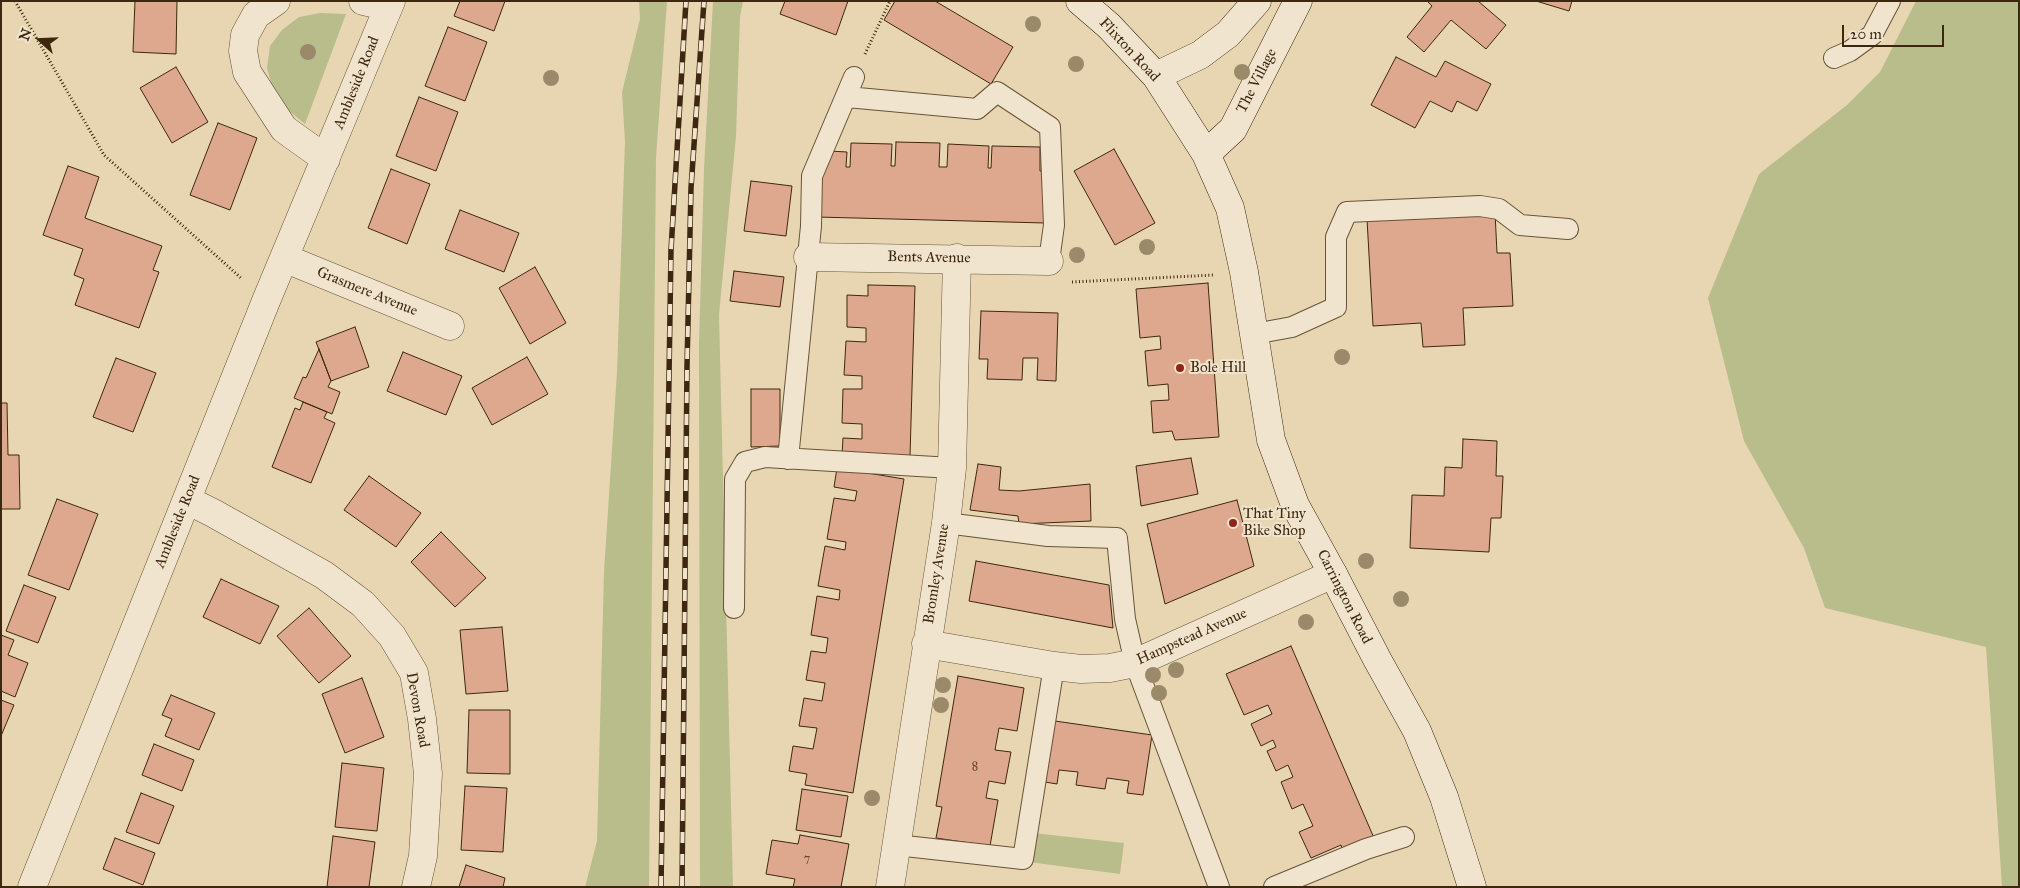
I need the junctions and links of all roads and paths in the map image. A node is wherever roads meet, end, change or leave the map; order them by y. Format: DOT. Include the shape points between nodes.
graph roads {
  1 [pos="15,1"];
  2 [pos="276,1"];
  3 [pos="890,1"];
  4 [pos="1080,1"];
  5 [pos="1257,1"];
  6 [pos="1298,1"];
  7 [pos="1890,1"];
  8 [pos="381,3"];
  9 [pos="1834,58"];
  10 [pos="1156,76"];
  11 [pos="854,77"];
  12 [pos="847,97"];
  13 [pos="1206,154"];
  14 [pos="326,159"];
  15 [pos="1568,229"];
  16 [pos="808,257"];
  17 [pos="284,258"];
  18 [pos="957,258"];
  19 [pos="1049,261"];
  20 [pos="1244,272"];
  21 [pos="266,300"];
  22 [pos="450,326"];
  23 [pos="1254,334"];
  24 [pos="788,459"];
  25 [pos="952,468"];
  26 [pos="186,500"];
  27 [pos="946,523"];
  28 [pos="1333,574"];
  29 [pos="734,608"];
  30 [pos="926,644"];
  31 [pos="1135,663"];
  32 [pos="1054,666"];
  33 [pos="1404,837"];
  34 [pos="896,845"];
  35 [pos="32,887"];
  36 [pos="416,887"];
  37 [pos="890,887"];
  38 [pos="1219,887"];
  39 [pos="1274,887"];
  40 [pos="1472,887"];
  1 -- 21 [label="path" via="104,155"];
  2 -- 14 [label="street" via="256,15 245,35 243,51 247,72 284,129"];
  3 -- 11 [label="path"];
  4 -- 10 [label="street, Flixton Road" via="1109,26"];
  5 -- 10 [label="street" via="1228,34 1200,55"];
  6 -- 13 [label="street, The Village" via="1233,129"];
  7 -- 9 [label="lane" via="1872,35 1850,52"];
  8 -- 14 [label="street, Ambleside Road"];
  10 -- 13 [label="street, Flixton Road"];
  11 -- 12 [label="lane"];
  12 -- 16 [label="lane" via="812,176"];
  12 -- 19 [label="lane" via="977,109 997,92 1050,127 1054,225"];
  13 -- 20 [label="street, Carrington Road" via="1230,208"];
  14 -- 17 [label="street, Ambleside Road"];
  15 -- 23 [label="lane" via="1520,225 1498,208 1480,206 1347,212 1336,237 1336,307 1292,327"];
  16 -- 18 [label="street, Bents Avenue"];
  16 -- 24 [label="lane"];
  17 -- 21 [label="street, Ambleside Road"];
  17 -- 22 [label="street, Grasmere Avenue"];
  18 -- 19 [label="street, Bents Avenue"];
  18 -- 25 [label="street, Bromley Avenue"];
  19 -- 20 [label="path" via="1055,283"];
  20 -- 23 [label="street, Carrington Road"];
  21 -- 26 [label="street, Ambleside Road"];
  23 -- 28 [label="street, Carrington Road" via="1271,440 1295,505"];
  24 -- 25 [label="lane"];
  24 -- 29 [label="lane" via="765,457 745,462 735,479"];
  25 -- 27 [label="street, Bromley Avenue"];
  26 -- 35 [label="street, Ambleside Road"];
  26 -- 36 [label="street, Devon Road" via="324,575 363,604 392,636 414,673 428,774 423,856"];
  27 -- 30 [label="street, Bromley Avenue"];
  27 -- 31 [label="lane" via="1048,536 1117,538 1125,620"];
  28 -- 31 [label="street, Hampstead Avenue"];
  28 -- 40 [label="street, Carrington Road" via="1417,731 1444,797"];
  30 -- 32 [label="street, Hampstead Avenue"];
  30 -- 34 [label="street, Bromley Avenue"];
  31 -- 32 [label="street, Hampstead Avenue" via="1110,668"];
  31 -- 38 [label="lane"];
  32 -- 34 [label="lane" via="1023,859"];
  33 -- 39 [label="lane" via="1366,848"];
  34 -- 37 [label="street, Bromley Avenue"];
}
